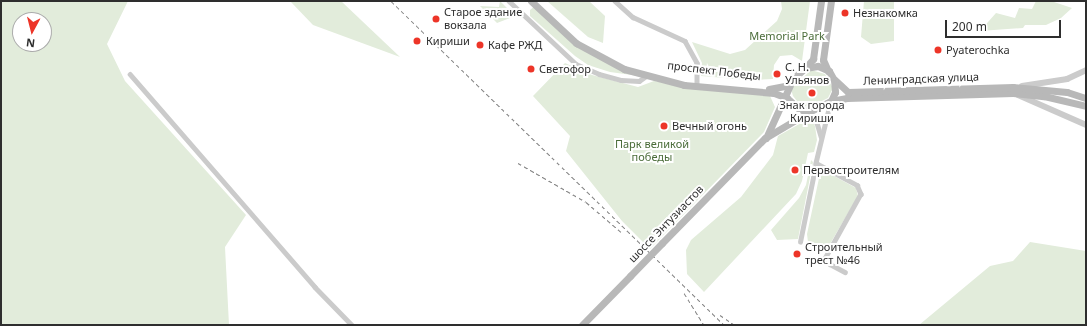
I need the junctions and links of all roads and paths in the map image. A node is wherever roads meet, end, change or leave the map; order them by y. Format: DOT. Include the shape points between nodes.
graph roads {
  1 [pos="509,1"];
  2 [pos="530,1"];
  3 [pos="536,1"];
  4 [pos="615,1"];
  5 [pos="821,1"];
  6 [pos="831,1"];
  7 [pos="805,68"];
  8 [pos="1086,70"];
  9 [pos="829,71"];
  10 [pos="130,74"];
  11 [pos="646,76"];
  12 [pos="795,77"];
  13 [pos="834,80"];
  14 [pos="697,85"];
  15 [pos="768,90"];
  16 [pos="1013,90"];
  17 [pos="1086,98"];
  18 [pos="788,99"];
  19 [pos="831,101"];
  20 [pos="1086,106"];
  21 [pos="809,112"];
  22 [pos="777,113"];
  23 [pos="1086,125"];
  24 [pos="765,138"];
  25 [pos="821,138"];
  26 [pos="816,163"];
  27 [pos="800,242"];
  28 [pos="845,272"];
  29 [pos="352,325"];
  30 [pos="582,325"];
  1 -- 11 [label="street" via="576,64 621,80 639,81"];
  2 -- 11 [label="main road, проспект Победы" via="591,53 614,65"];
  3 -- 14 [label="main road, проспект Победы" via="582,41 617,61 653,74"];
  4 -- 14 [label="street" via="633,17 685,41 697,63"];
  5 -- 7 [label="main road" via="813,59"];
  6 -- 9 [label="main road" via="823,60"];
  7 -- 9 [label="main road" via="818,66"];
  7 -- 12 [label="main road"];
  8 -- 16 [label="street" via="1067,79"];
  9 -- 13 [label="main road"];
  10 -- 29 [label="street" via="312,283"];
  11 -- 14 [label="main road, проспект Победы"];
  12 -- 15 [label="main road" via="785,86"];
  12 -- 18 [label="main road" via="790,85"];
  13 -- 16 [label="main road, Ленинградская улица" via="848,92"];
  13 -- 19 [label="main road" via="835,92"];
  14 -- 15 [label="main road, проспект Победы"];
  15 -- 18 [label="main road"];
  15 -- 22 [label="main road" via="777,100"];
  16 -- 17 [label="main road" via="1067,92"];
  16 -- 19 [label="main road, Ленинградская улица" via="847,98"];
  16 -- 20 [label="main road"];
  16 -- 23 [label="street"];
  18 -- 21 [label="main road" via="798,108"];
  18 -- 22 [label="main road"];
  19 -- 21 [label="main road"];
  19 -- 25 [label="street"];
  21 -- 24 [label="main road"];
  21 -- 25 [label="street" via="817,123"];
  22 -- 24 [label="main road"];
  24 -- 30 [label="main road, шоссе Энтузиастов, bridge"];
  25 -- 26 [label="street"];
  26 -- 27 [label="street"];
  26 -- 28 [label="street" via="860,189 859,200 826,257 830,264"];
}
